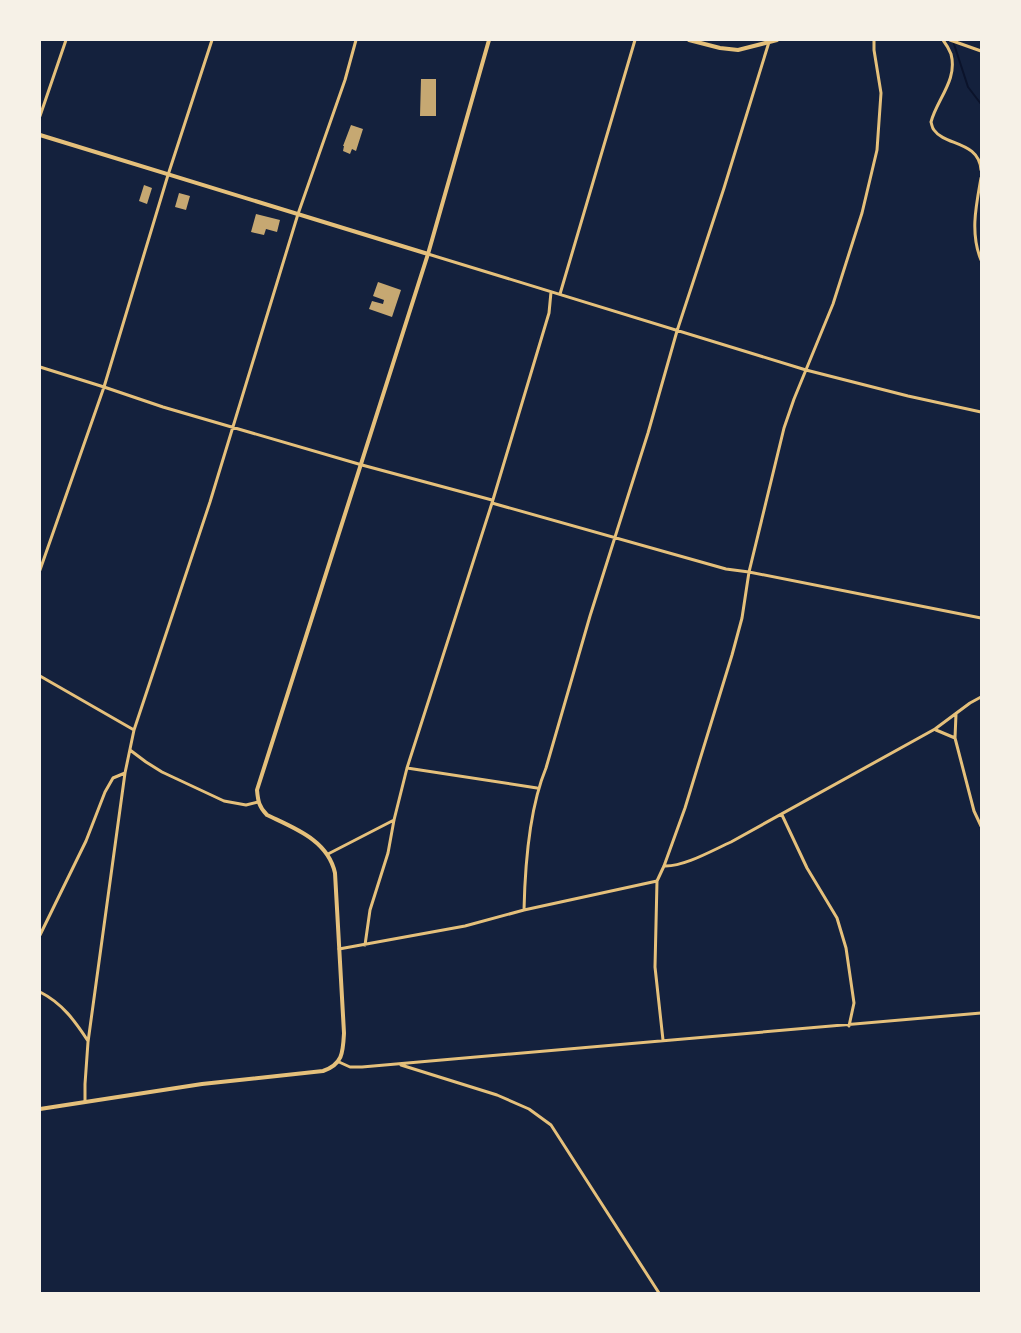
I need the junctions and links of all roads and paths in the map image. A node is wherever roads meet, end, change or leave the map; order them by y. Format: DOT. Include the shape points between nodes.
graph roads {
  1 [pos="66,40"];
  2 [pos="212,40"];
  3 [pos="356,40"];
  4 [pos="489,40"];
  5 [pos="635,40"];
  6 [pos="689,40"];
  7 [pos="777,40"];
  8 [pos="874,40"];
  9 [pos="944,40"];
  10 [pos="950,40"];
  11 [pos="769,41"];
  12 [pos="981,50"];
  13 [pos="40,116"];
  14 [pos="40,135"];
  15 [pos="981,170"];
  16 [pos="168,175"];
  17 [pos="981,178"];
  18 [pos="298,214"];
  19 [pos="428,254"];
  20 [pos="981,260"];
  21 [pos="551,292"];
  22 [pos="560,294"];
  23 [pos="677,331"];
  24 [pos="40,367"];
  25 [pos="806,370"];
  26 [pos="104,387"];
  27 [pos="981,412"];
  28 [pos="231,427"];
  29 [pos="362,466"];
  30 [pos="492,502"];
  31 [pos="616,539"];
  32 [pos="40,570"];
  33 [pos="749,572"];
  34 [pos="981,618"];
  35 [pos="40,676"];
  36 [pos="981,697"];
  37 [pos="956,714"];
  38 [pos="935,729"];
  39 [pos="134,730"];
  40 [pos="955,738"];
  41 [pos="130,750"];
  42 [pos="407,768"];
  43 [pos="126,773"];
  44 [pos="538,788"];
  45 [pos="258,802"];
  46 [pos="782,815"];
  47 [pos="394,820"];
  48 [pos="981,826"];
  49 [pos="328,854"];
  50 [pos="664,866"];
  51 [pos="657,881"];
  52 [pos="524,910"];
  53 [pos="40,935"];
  54 [pos="366,945"];
  55 [pos="339,949"];
  56 [pos="40,992"];
  57 [pos="981,1013"];
  58 [pos="849,1026"];
  59 [pos="663,1040"];
  60 [pos="88,1042"];
  61 [pos="339,1062"];
  62 [pos="398,1064"];
  63 [pos="86,1101"];
  64 [pos="40,1109"];
  65 [pos="659,1293"];
  1 -- 13 [label="street"];
  2 -- 16 [label="street"];
  3 -- 18 [label="street"];
  4 -- 19 [label="street"];
  5 -- 22 [label="street"];
  6 -- 11 [label="street" via="738,50"];
  7 -- 11 [label="street"];
  8 -- 25 [label="street" via="881,93 877,150 850,257"];
  9 -- 15 [label="street" via="951,55 952,72 931,122 934,130 966,147 978,158"];
  10 -- 12 [label="street"];
  11 -- 23 [label="street"];
  14 -- 16 [label="street"];
  16 -- 18 [label="street"];
  16 -- 26 [label="street"];
  17 -- 20 [label="street" via="974,235"];
  18 -- 19 [label="street"];
  18 -- 28 [label="street"];
  19 -- 21 [label="street"];
  19 -- 29 [label="street"];
  21 -- 22 [label="street"];
  21 -- 30 [label="street" via="549,313"];
  22 -- 23 [label="street"];
  23 -- 25 [label="street"];
  23 -- 31 [label="street"];
  24 -- 26 [label="street"];
  25 -- 27 [label="street"];
  25 -- 33 [label="street" via="782,438"];
  26 -- 28 [label="street"];
  26 -- 32 [label="street"];
  28 -- 29 [label="street"];
  28 -- 39 [label="street" via="210,502"];
  29 -- 30 [label="street"];
  29 -- 45 [label="street" via="257,790"];
  30 -- 31 [label="street"];
  30 -- 42 [label="street"];
  31 -- 33 [label="street" via="726,569"];
  31 -- 44 [label="street"];
  33 -- 34 [label="street"];
  33 -- 50 [label="street" via="732,654"];
  35 -- 39 [label="street"];
  36 -- 37 [label="street"];
  37 -- 38 [label="street"];
  37 -- 40 [label="street"];
  38 -- 40 [label="street"];
  38 -- 46 [label="street"];
  39 -- 41 [label="street"];
  40 -- 48 [label="street"];
  41 -- 43 [label="street"];
  41 -- 45 [label="street" via="162,772 224,802 246,805"];
  42 -- 44 [label="street"];
  42 -- 47 [label="street"];
  43 -- 53 [label="street" via="113,778 104,792 86,841"];
  43 -- 60 [label="street"];
  44 -- 52 [label="street" via="525,870"];
  45 -- 49 [label="street" via="267,815 316,841"];
  46 -- 50 [label="street" via="697,857"];
  46 -- 58 [label="street" via="807,868 837,918 846,948 854,1003"];
  47 -- 49 [label="street"];
  47 -- 54 [label="street" via="388,853 370,910"];
  49 -- 55 [label="street" via="335,873"];
  50 -- 51 [label="street"];
  51 -- 52 [label="street"];
  51 -- 59 [label="street" via="655,967"];
  52 -- 54 [label="street" via="465,926"];
  54 -- 55 [label="street"];
  55 -- 61 [label="street" via="344,1033"];
  56 -- 60 [label="street" via="60,1004"];
  57 -- 58 [label="street"];
  58 -- 59 [label="street"];
  59 -- 62 [label="street"];
  60 -- 63 [label="street"];
  61 -- 62 [label="street" via="362,1068"];
  61 -- 63 [label="street" via="323,1072 202,1084"];
  62 -- 65 [label="street" via="497,1095 529,1109 551,1125"];
  63 -- 64 [label="street"];
}
